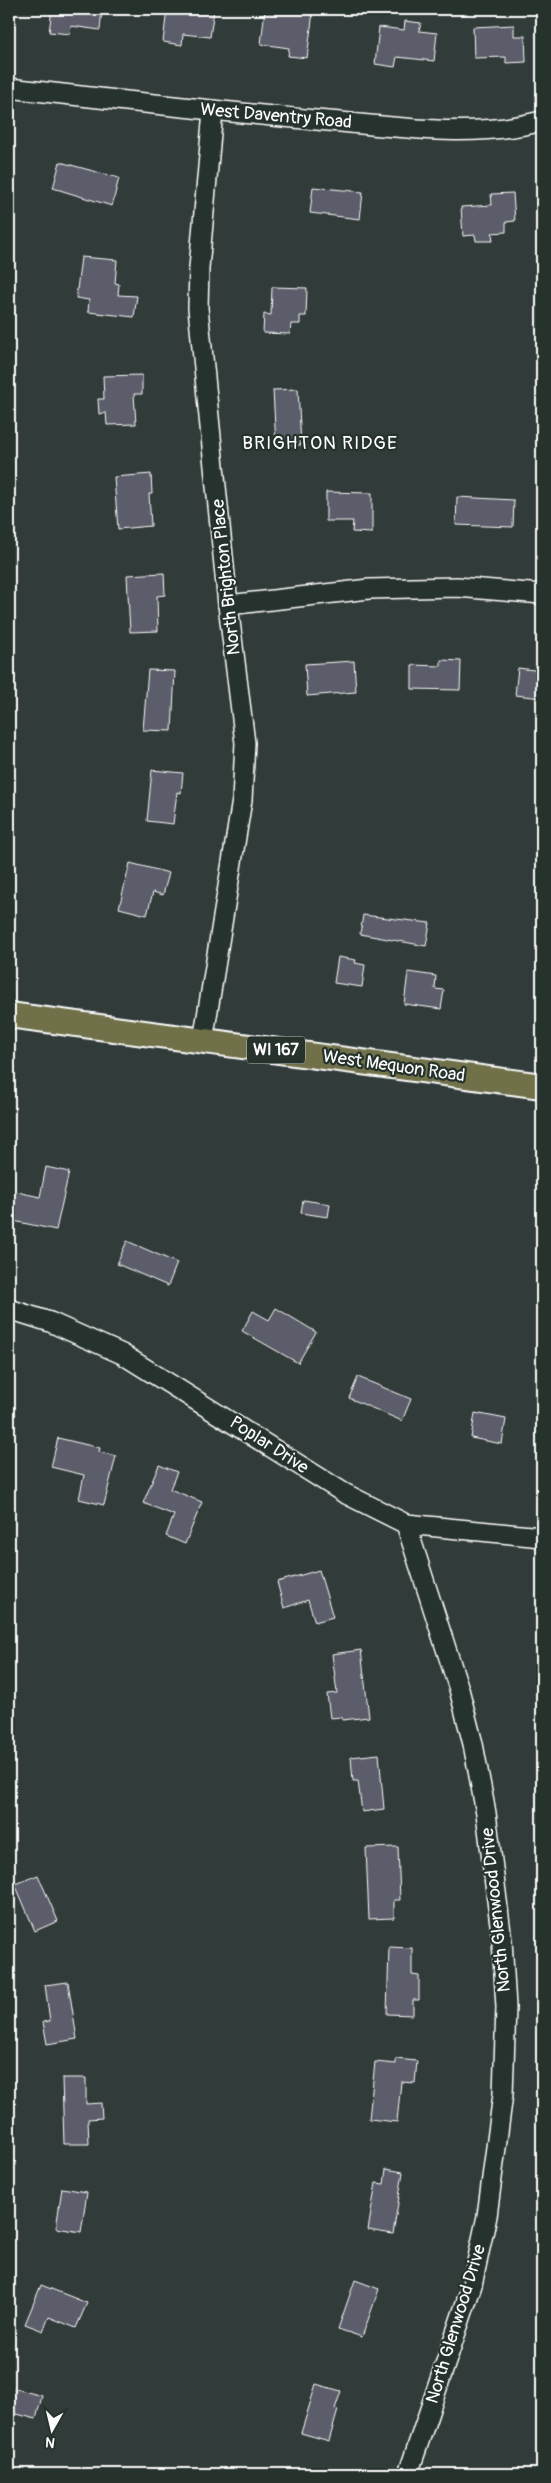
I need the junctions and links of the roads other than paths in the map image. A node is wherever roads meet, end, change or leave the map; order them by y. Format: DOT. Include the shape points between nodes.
graph roads {
  1 [pos="9,88"];
  2 [pos="213,111"];
  3 [pos="542,121"];
  4 [pos="542,594"];
  5 [pos="228,605"];
  6 [pos="9,1015"];
  7 [pos="203,1041"];
  8 [pos="542,1086"];
  9 [pos="9,1308"];
  10 [pos="406,1524"];
  11 [pos="542,1537"];
  12 [pos="408,2474"];
  1 -- 2 [label="street, West Daventry Road"];
  2 -- 3 [label="street, West Daventry Road" via="466,132"];
  2 -- 5 [label="street, North Brighton Place" via="198,308"];
  4 -- 5 [label="street" via="457,586 369,589"];
  5 -- 7 [label="street, North Brighton Place" via="245,742 242,800"];
  6 -- 7 [label="main road, West Mequon Road / WI 167"];
  7 -- 8 [label="main road, West Mequon Road / WI 167"];
  9 -- 10 [label="street, Poplar Drive" via="122,1354 344,1493"];
  10 -- 11 [label="street, Poplar Drive"];
  10 -- 12 [label="street, North Glenwood Drive" via="459,1689 473,1744 486,1813 502,1940 506,2007 503,2094 487,2216 470,2294"];
}
